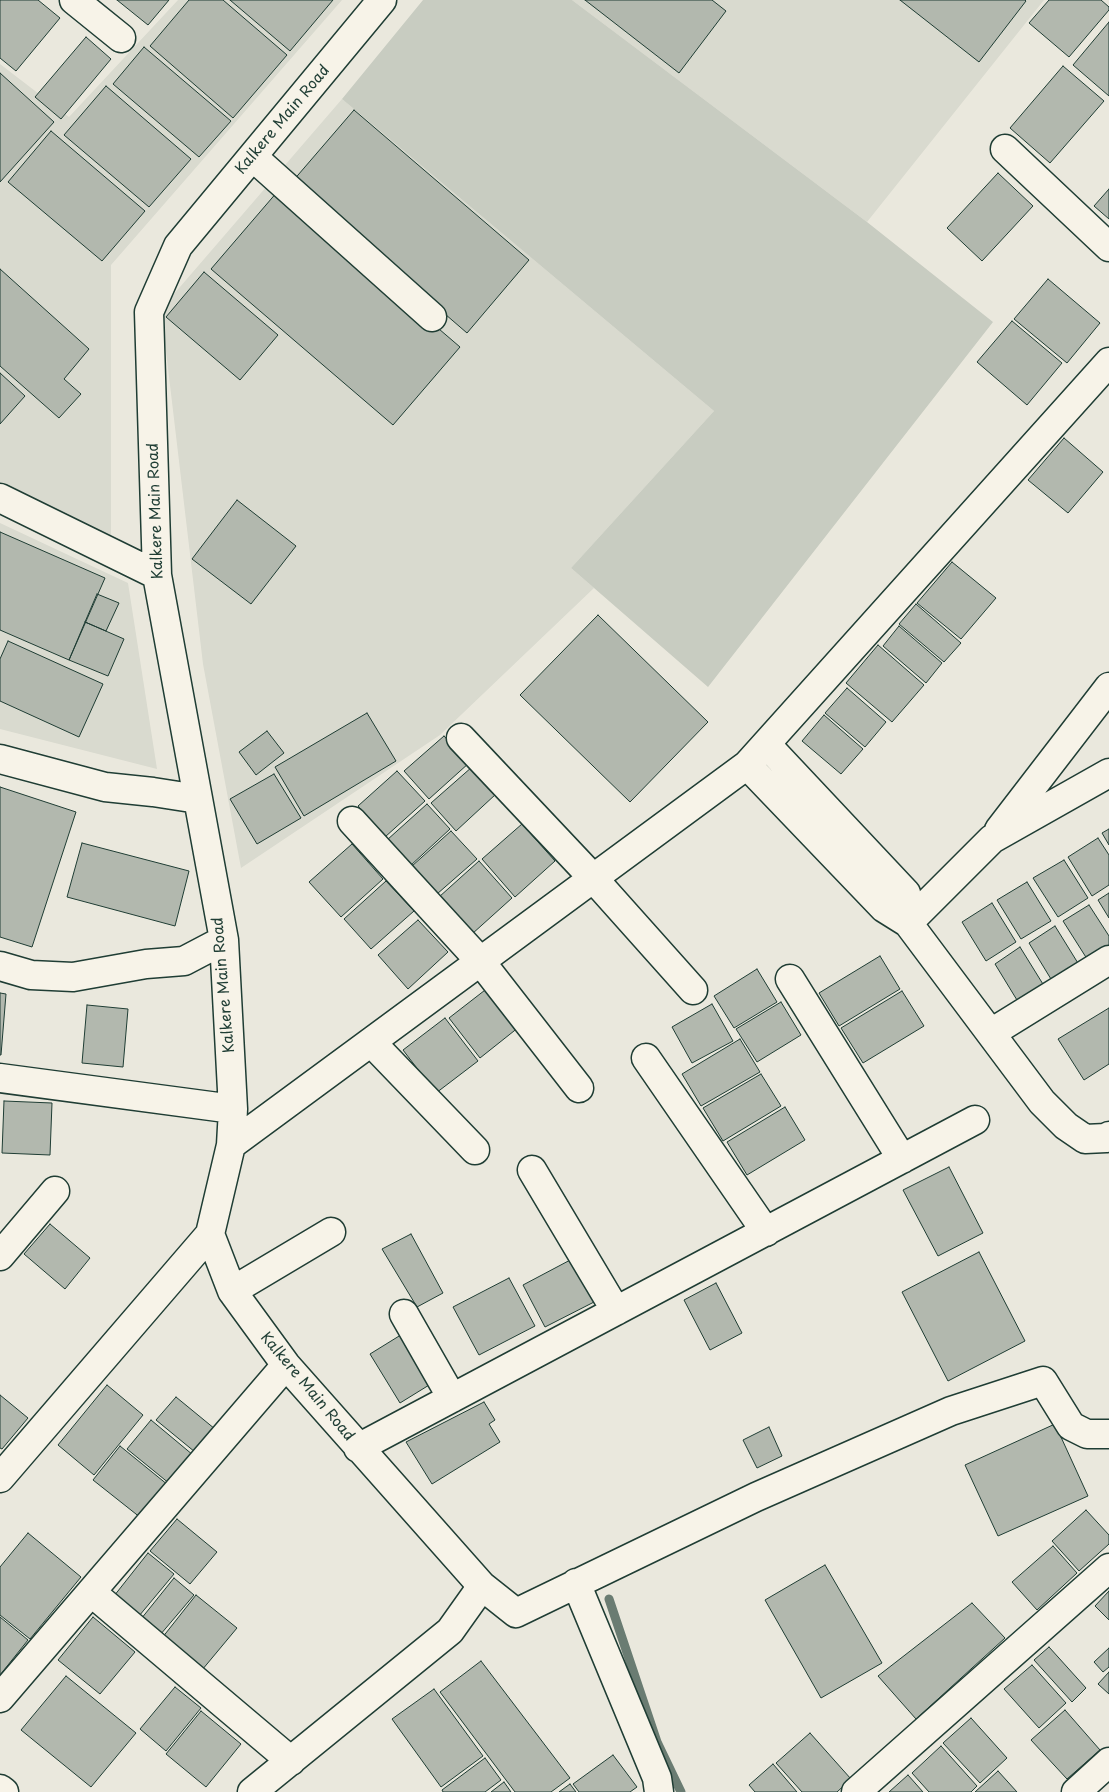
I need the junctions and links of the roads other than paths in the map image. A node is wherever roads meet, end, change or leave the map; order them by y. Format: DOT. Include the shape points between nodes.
graph roads {
  1 [pos="74,0"];
  2 [pos="382,0"];
  3 [pos="121,38"];
  4 [pos="1005,149"];
  5 [pos="253,157"];
  6 [pos="1109,248"];
  7 [pos="432,317"];
  8 [pos="1109,362"];
  9 [pos="0,498"];
  10 [pos="157,575"];
  11 [pos="1109,687"];
  12 [pos="461,738"];
  13 [pos="766,744"];
  14 [pos="0,759"];
  15 [pos="747,765"];
  16 [pos="1109,773"];
  17 [pos="198,799"];
  18 [pos="352,821"];
  19 [pos="992,839"];
  20 [pos="593,878"];
  21 [pos="908,923"];
  22 [pos="224,940"];
  23 [pos="1109,960"];
  24 [pos="481,962"];
  25 [pos="0,966"];
  26 [pos="790,979"];
  27 [pos="693,990"];
  28 [pos="991,1033"];
  29 [pos="371,1042"];
  30 [pos="646,1058"];
  31 [pos="0,1078"];
  32 [pos="579,1088"];
  33 [pos="233,1109"];
  34 [pos="975,1120"];
  35 [pos="1109,1136"];
  36 [pos="231,1145"];
  37 [pos="475,1150"];
  38 [pos="902,1159"];
  39 [pos="532,1170"];
  40 [pos="55,1191"];
  41 [pos="331,1232"];
  42 [pos="766,1232"];
  43 [pos="210,1234"];
  44 [pos="0,1256"];
  45 [pos="232,1291"];
  46 [pos="616,1311"];
  47 [pos="404,1314"];
  48 [pos="286,1366"];
  49 [pos="452,1398"];
  50 [pos="1109,1434"];
  51 [pos="358,1448"];
  52 [pos="0,1478"];
  53 [pos="1109,1568"];
  54 [pos="576,1583"];
  55 [pos="482,1586"];
  56 [pos="91,1592"];
  57 [pos="0,1698"];
  58 [pos="291,1761"];
  59 [pos="1109,1762"];
  60 [pos="0,1789"];
  61 [pos="4,1792"];
  62 [pos="252,1792"];
  63 [pos="659,1792"];
  64 [pos="856,1792"];
  65 [pos="1076,1792"];
  1 -- 3 [label="street"];
  2 -- 5 [label="street, Kalkere Main Road"];
  4 -- 6 [label="street"];
  5 -- 7 [label="street"];
  5 -- 10 [label="street, Kalkere Main Road" via="178,246 149,312"];
  8 -- 13 [label="street"];
  9 -- 10 [label="street"];
  10 -- 17 [label="street, Kalkere Main Road"];
  11 -- 19 [label="street"];
  12 -- 20 [label="street"];
  13 -- 15 [label="street"];
  13 -- 21 [label="street" via="906,893"];
  14 -- 17 [label="street" via="105,787"];
  15 -- 20 [label="street"];
  15 -- 21 [label="street" via="884,908"];
  16 -- 19 [label="street"];
  17 -- 22 [label="street, Kalkere Main Road"];
  18 -- 24 [label="street"];
  19 -- 21 [label="street"];
  20 -- 24 [label="street"];
  20 -- 27 [label="street"];
  21 -- 28 [label="street"];
  22 -- 25 [label="street" via="184,961 73,977 31,975"];
  22 -- 33 [label="street, Kalkere Main Road"];
  23 -- 28 [label="street"];
  24 -- 29 [label="street"];
  24 -- 32 [label="street"];
  26 -- 38 [label="street"];
  28 -- 35 [label="street" via="1042,1102 1066,1126 1085,1138"];
  29 -- 36 [label="street"];
  29 -- 37 [label="street"];
  30 -- 42 [label="street"];
  31 -- 33 [label="street"];
  33 -- 36 [label="street, Kalkere Main Road"];
  34 -- 38 [label="street"];
  36 -- 43 [label="street, Kalkere Main Road"];
  38 -- 42 [label="street"];
  39 -- 46 [label="street"];
  40 -- 44 [label="street"];
  41 -- 45 [label="street"];
  42 -- 46 [label="street"];
  43 -- 45 [label="street, Kalkere Main Road"];
  43 -- 52 [label="street"];
  45 -- 48 [label="street, Kalkere Main Road"];
  46 -- 49 [label="street"];
  47 -- 49 [label="street"];
  48 -- 51 [label="street, Kalkere Main Road"];
  48 -- 56 [label="street"];
  49 -- 51 [label="street"];
  50 -- 54 [label="street" via="1087,1434 1071,1426 1043,1381 950,1412"];
  51 -- 55 [label="street, Kalkere Main Road"];
  53 -- 64 [label="street"];
  54 -- 55 [label="street, Kalkere Main Road" via="516,1613"];
  54 -- 63 [label="street" via="657,1778"];
  55 -- 58 [label="street" via="450,1631"];
  56 -- 57 [label="street"];
  56 -- 58 [label="street"];
  58 -- 62 [label="street"];
  59 -- 65 [label="street"];
  60 -- 61 [label="street"];
}
